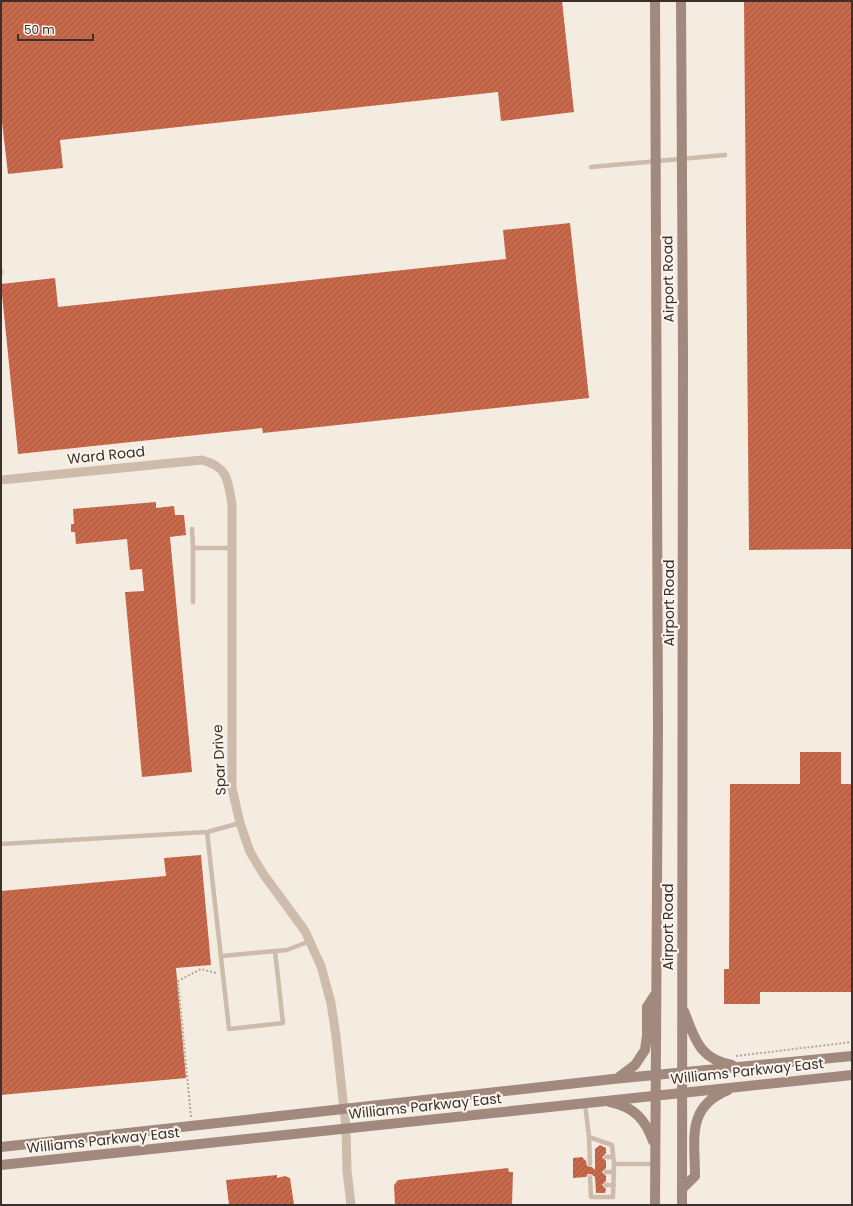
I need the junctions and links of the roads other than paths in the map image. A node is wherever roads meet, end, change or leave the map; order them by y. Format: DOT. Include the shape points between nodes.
graph roads {
  1 [pos="655,1"];
  2 [pos="681,1"];
  3 [pos="725,155"];
  4 [pos="681,159"];
  5 [pos="655,161"];
  6 [pos="591,167"];
  7 [pos="214,463"];
  8 [pos="1,480"];
  9 [pos="192,529"];
  10 [pos="193,548"];
  11 [pos="232,548"];
  12 [pos="193,602"];
  13 [pos="240,823"];
  14 [pos="207,832"];
  15 [pos="1,844"];
  16 [pos="310,940"];
  17 [pos="275,951"];
  18 [pos="222,956"];
  19 [pos="656,993"];
  20 [pos="681,1004"];
  21 [pos="852,1056"];
  22 [pos="740,1066"];
  23 [pos="681,1072"];
  24 [pos="656,1075"];
  25 [pos="852,1075"];
  26 [pos="613,1080"];
  27 [pos="739,1086"];
  28 [pos="681,1092"];
  29 [pos="655,1095"];
  30 [pos="602,1101"];
  31 [pos="585,1102"];
  32 [pos="344,1108"];
  33 [pos="346,1128"];
  34 [pos="590,1137"];
  35 [pos="1,1146"];
  36 [pos="655,1146"];
  37 [pos="606,1157"];
  38 [pos="614,1157"];
  39 [pos="590,1164"];
  40 [pos="614,1164"];
  41 [pos="655,1164"];
  42 [pos="1,1165"];
  43 [pos="606,1172"];
  44 [pos="614,1172"];
  45 [pos="590,1177"];
  46 [pos="606,1185"];
  47 [pos="614,1185"];
  48 [pos="682,1189"];
  49 [pos="351,1205"];
  50 [pos="655,1205"];
  51 [pos="682,1205"];
  1 -- 5 [label="main road, Airport Road"];
  2 -- 4 [label="main road, Airport Road"];
  3 -- 4 [label="lane"];
  4 -- 5 [label="lane"];
  4 -- 20 [label="main road, Airport Road"];
  5 -- 6 [label="lane"];
  5 -- 19 [label="main road, Airport Road" via="658,726"];
  7 -- 8 [label="street, Ward Road" via="202,460"];
  7 -- 11 [label="street, Spar Drive" via="222,469 229,482"];
  9 -- 10 [label="lane"];
  10 -- 11 [label="lane"];
  10 -- 12 [label="lane"];
  11 -- 13 [label="street, Spar Drive" via="232,788"];
  13 -- 14 [label="lane"];
  13 -- 16 [label="street, Spar Drive" via="250,852"];
  14 -- 15 [label="lane"];
  14 -- 18 [label="lane"];
  16 -- 17 [label="lane" via="287,950"];
  16 -- 32 [label="street, Spar Drive" via="321,966 331,1003"];
  17 -- 18 [label="lane"];
  17 -- 18 [label="lane" via="283,1023 229,1028"];
  19 -- 24 [label="main road, Airport Road"];
  19 -- 26 [label="main road" via="647,1007 645,1050 629,1071"];
  20 -- 22 [label="main road" via="696,1042 705,1055 723,1063"];
  20 -- 23 [label="main road, Airport Road"];
  21 -- 22 [label="main road, Williams Parkway East"];
  22 -- 23 [label="main road, Williams Parkway East"];
  23 -- 24 [label="main road, Williams Parkway East"];
  23 -- 28 [label="main road, Airport Road"];
  24 -- 26 [label="main road, Williams Parkway East"];
  24 -- 29 [label="main road, Airport Road"];
  25 -- 27 [label="main road, Williams Parkway East"];
  26 -- 32 [label="main road, Williams Parkway East"];
  27 -- 28 [label="main road, Williams Parkway East"];
  27 -- 48 [label="main road" via="716,1095 700,1110 695,1126 695,1176"];
  28 -- 29 [label="main road, Williams Parkway East"];
  28 -- 48 [label="main road, Airport Road"];
  29 -- 30 [label="main road, Williams Parkway East"];
  29 -- 36 [label="main road, Airport Road"];
  30 -- 31 [label="main road, Williams Parkway East"];
  30 -- 36 [label="main road" via="621,1104 635,1111 649,1129"];
  31 -- 33 [label="main road, Williams Parkway East"];
  31 -- 34 [label="lane"];
  32 -- 33 [label="street, Spar Drive"];
  32 -- 35 [label="main road, Williams Parkway East"];
  33 -- 42 [label="main road, Williams Parkway East"];
  33 -- 49 [label="street, Spar Drive"];
  34 -- 38 [label="lane" via="612,1145"];
  34 -- 39 [label="lane" via="593,1156"];
  36 -- 41 [label="main road, Airport Road"];
  37 -- 38 [label="lane"];
  38 -- 40 [label="lane"];
  40 -- 41 [label="lane"];
  40 -- 44 [label="lane"];
  41 -- 50 [label="main road, Airport Road"];
  43 -- 44 [label="lane"];
  44 -- 47 [label="lane"];
  45 -- 47 [label="lane" via="593,1184 591,1197 613,1197"];
  46 -- 47 [label="lane"];
  48 -- 51 [label="main road, Airport Road"];
}
